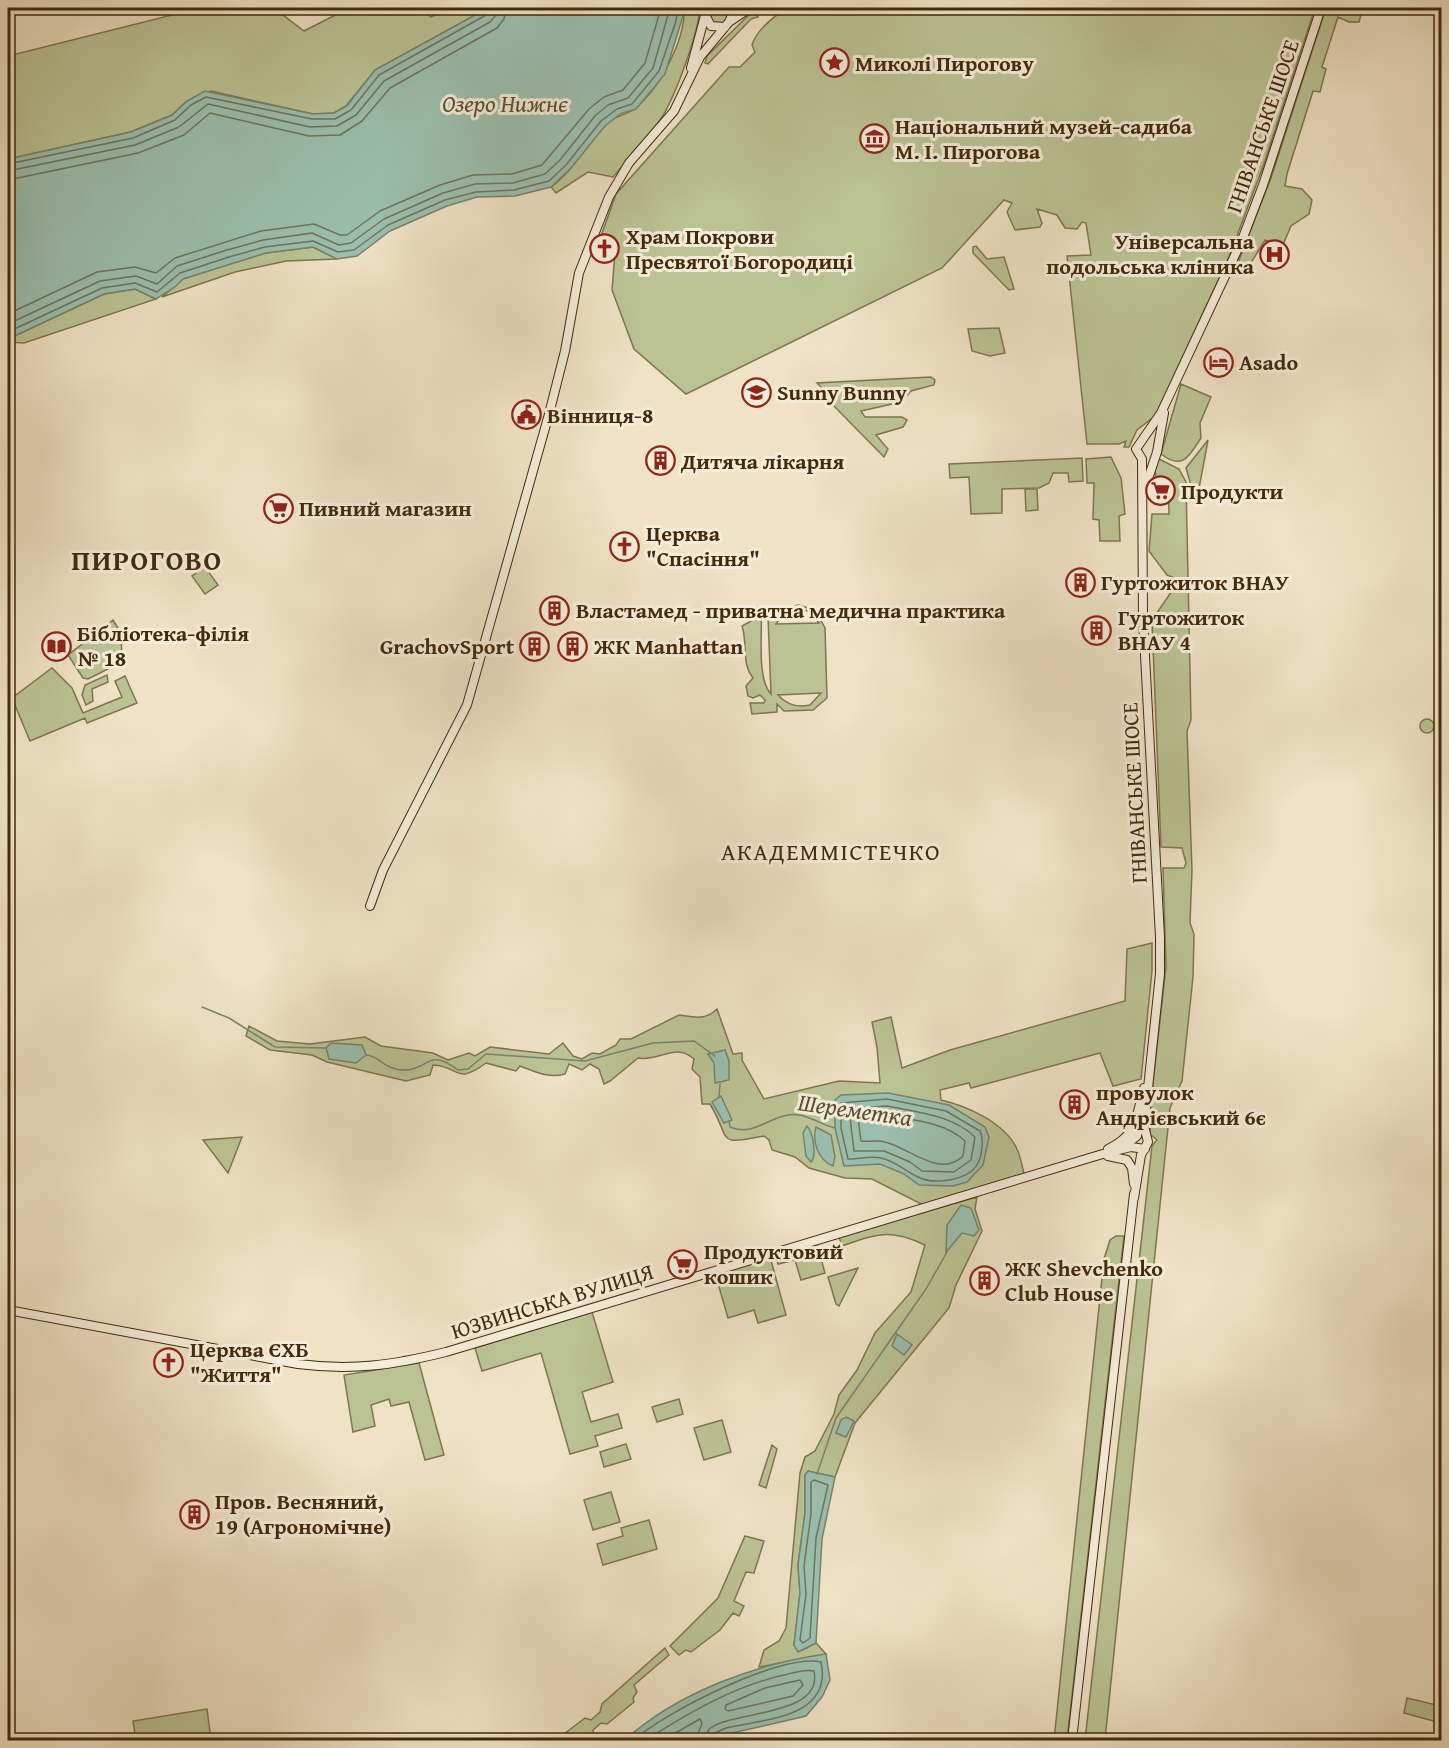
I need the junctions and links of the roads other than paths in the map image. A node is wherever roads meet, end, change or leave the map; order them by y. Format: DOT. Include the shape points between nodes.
graph roads {
  1 [pos="729,8"];
  2 [pos="750,8"];
  3 [pos="1321,8"];
  4 [pos="706,10"];
  5 [pos="727,25"];
  6 [pos="690,73"];
  7 [pos="1173,386"];
  8 [pos="1144,439"];
  9 [pos="1157,447"];
  10 [pos="1153,458"];
  11 [pos="1142,459"];
  12 [pos="1142,515"];
  13 [pos="370,906"];
  14 [pos="1150,1068"];
  15 [pos="1144,1088"];
  16 [pos="1146,1137"];
  17 [pos="1135,1138"];
  18 [pos="1139,1149"];
  19 [pos="1106,1153"];
  20 [pos="1095,1156"];
  21 [pos="1135,1187"];
  22 [pos="1134,1198"];
  23 [pos="8,1310"];
  24 [pos="1072,1740"];
  1 -- 5 [label="main road" via="732,15"];
  2 -- 5 [label="main road"];
  3 -- 7 [label="main road, ГНІВАНСЬКЕ ШОСЕ" via="1250,219"];
  4 -- 5 [label="main road" via="711,26"];
  4 -- 6 [label="main road"];
  5 -- 6 [label="main road"];
  6 -- 13 [label="main road" via="674,111 629,163 609,197 579,273 565,351 467,705 383,870"];
  7 -- 8 [label="main road, ГНІВАНСЬКЕ ШОСЕ"];
  7 -- 9 [label="main road, ГНІВАНСЬКЕ ШОСЕ"];
  8 -- 9 [label="main road" via="1153,440"];
  8 -- 11 [label="main road, ГНІВАНСЬКЕ ШОСЕ" via="1136,449"];
  9 -- 10 [label="main road, ГНІВАНСЬКЕ ШОСЕ"];
  10 -- 11 [label="main road"];
  10 -- 12 [label="main road, ГНІВАНСЬКЕ ШОСЕ"];
  11 -- 12 [label="main road, ГНІВАНСЬКЕ ШОСЕ"];
  12 -- 14 [label="main road, ГНІВАНСЬКЕ ШОСЕ" via="1143,618 1160,937"];
  14 -- 15 [label="main road, ГНІВАНСЬКЕ ШОСЕ"];
  14 -- 16 [label="main road, ГНІВАНСЬКЕ ШОСЕ"];
  15 -- 17 [label="main road, ГНІВАНСЬКЕ ШОСЕ"];
  15 -- 20 [label="main road" via="1136,1125 1130,1134"];
  16 -- 17 [label="main road"];
  16 -- 18 [label="main road, ГНІВАНСЬКЕ ШОСЕ" via="1148,1145"];
  17 -- 18 [label="main road, ГНІВАНСЬКЕ ШОСЕ"];
  17 -- 19 [label="main road"];
  18 -- 19 [label="main road"];
  18 -- 21 [label="main road"];
  18 -- 22 [label="main road"];
  19 -- 20 [label="main road"];
  20 -- 21 [label="main road" via="1127,1160"];
  20 -- 23 [label="main road, ЮЗВИНСЬКА ВУЛИЦЯ" via="446,1352 383,1366 342,1369 298,1364"];
  21 -- 22 [label="main road"];
  22 -- 24 [label="main road"];
}
